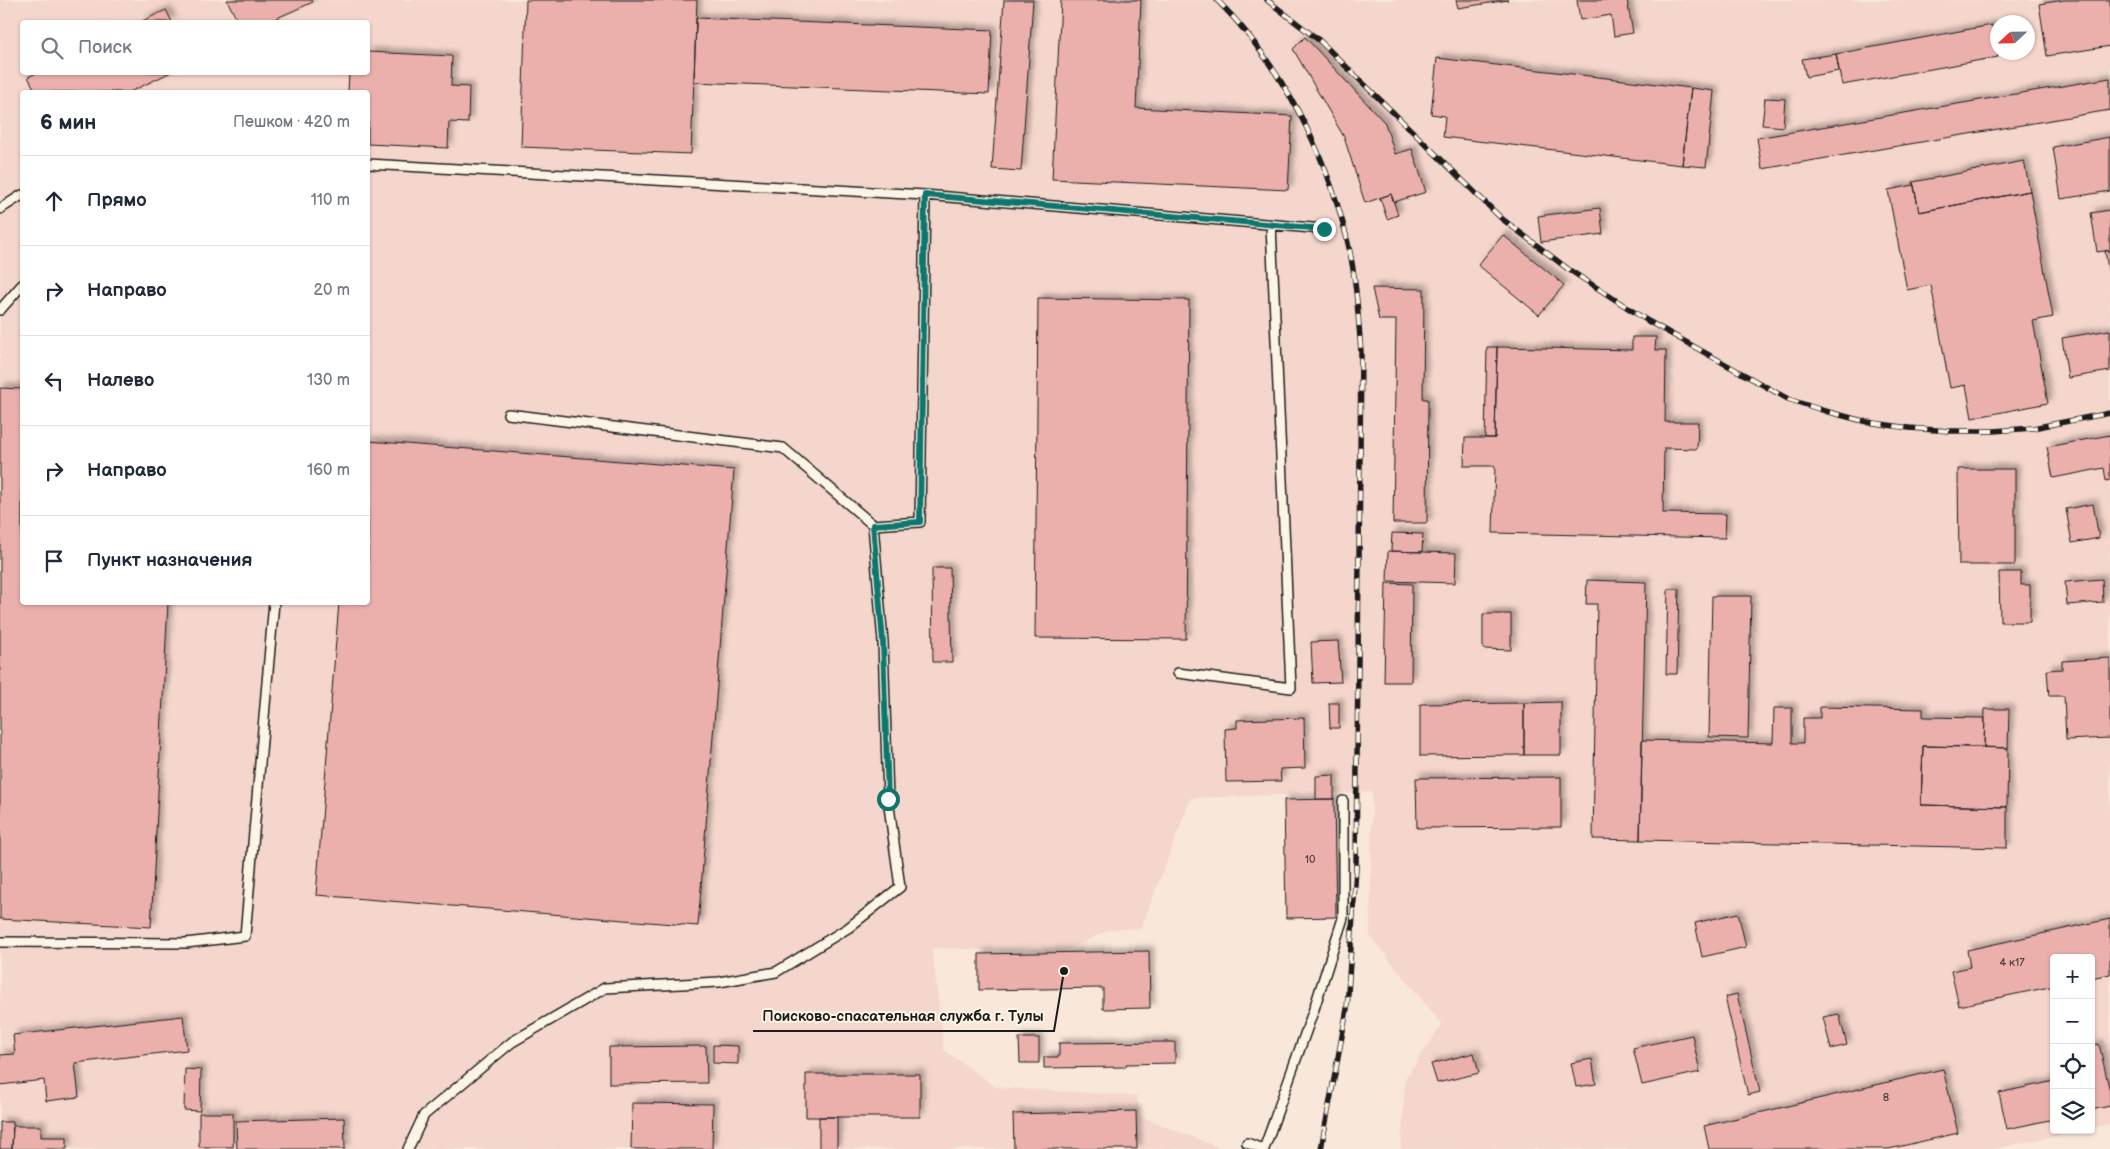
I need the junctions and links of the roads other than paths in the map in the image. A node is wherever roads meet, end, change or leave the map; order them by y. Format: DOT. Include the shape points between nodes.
graph roads {
  1 [pos="370,164"];
  2 [pos="925,195"];
  3 [pos="20,197"];
  4 [pos="0,209"];
  5 [pos="1271,225"];
  6 [pos="1324,229"];
  7 [pos="20,287"];
  8 [pos="0,310"];
  9 [pos="508,414"];
  10 [pos="873,525"];
  11 [pos="274,605"];
  12 [pos="1178,673"];
  13 [pos="1343,801"];
  14 [pos="0,942"];
  15 [pos="1247,1143"];
  16 [pos="408,1149"];
  17 [pos="1264,1149"];
  1 -- 2 [label="lane"];
  2 -- 5 [label="lane"];
  2 -- 10 [label="lane" via="920,522"];
  3 -- 4 [label="lane"];
  5 -- 6 [label="lane"];
  5 -- 12 [label="lane" via="1290,688"];
  7 -- 8 [label="lane"];
  9 -- 10 [label="lane" via="783,448"];
  10 -- 16 [label="lane" via="883,642 888,799 900,887 848,928 776,972 719,982 605,988 512,1042 424,1115"];
  11 -- 14 [label="lane" via="245,936 186,943"];
  13 -- 17 [label="lane" via="1343,918"];
  15 -- 17 [label="lane"];
}
